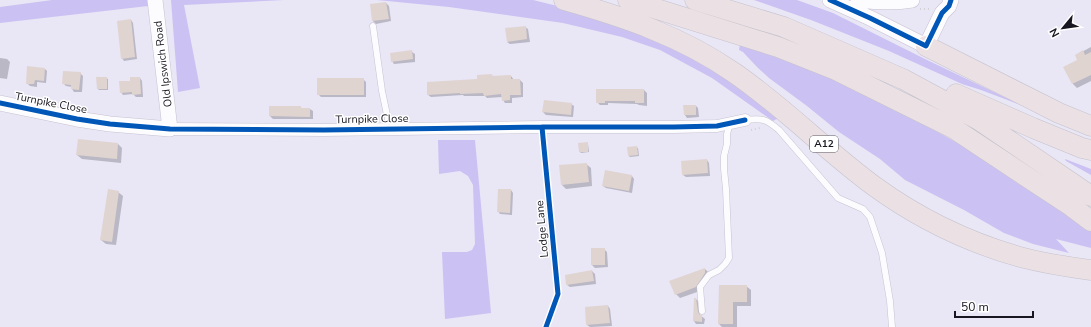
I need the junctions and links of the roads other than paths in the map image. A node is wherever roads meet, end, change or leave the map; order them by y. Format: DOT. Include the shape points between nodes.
graph roads {
  1 [pos="155,0"];
  2 [pos="564,0"];
  3 [pos="628,0"];
  4 [pos="695,0"];
  5 [pos="830,0"];
  6 [pos="858,0"];
  7 [pos="912,0"];
  8 [pos="951,0"];
  9 [pos="373,26"];
  10 [pos="926,46"];
  11 [pos="903,79"];
  12 [pos="0,103"];
  13 [pos="745,120"];
  14 [pos="730,123"];
  15 [pos="1091,126"];
  16 [pos="542,127"];
  17 [pos="170,129"];
  18 [pos="390,129"];
  19 [pos="1091,150"];
  20 [pos="1091,196"];
  21 [pos="1091,221"];
  22 [pos="1091,270"];
  23 [pos="702,311"];
  24 [pos="546,327"];
  25 [pos="892,327"];
  1 -- 17 [label="street, Old Ipswich Road"];
  2 -- 22 [label="highway, A12" via="608,12 666,34 732,71 759,90 874,186 935,224 1020,257"];
  3 -- 21 [label="highway" via="778,47 836,70 953,128"];
  4 -- 11 [label="highway" via="784,27"];
  5 -- 10 [label="street"];
  6 -- 7 [label="street"];
  8 -- 10 [label="street"];
  9 -- 18 [label="lane"];
  10 -- 15 [label="highway" via="1059,113"];
  11 -- 19 [label="highway" via="935,85"];
  11 -- 20 [label="highway" via="979,120"];
  12 -- 17 [label="street, Turnpike Close" via="77,119"];
  13 -- 14 [label="street, Turnpike Close"];
  13 -- 25 [label="lane" via="764,119 770,122 838,198 864,208 870,217 882,253"];
  14 -- 16 [label="street, Turnpike Close" via="717,126 674,127"];
  14 -- 23 [label="lane" via="724,156 729,258 719,270 709,274 700,287"];
  16 -- 18 [label="street, Turnpike Close"];
  16 -- 24 [label="lane, Lodge Lane" via="558,294"];
  17 -- 18 [label="street, Turnpike Close"];
}
